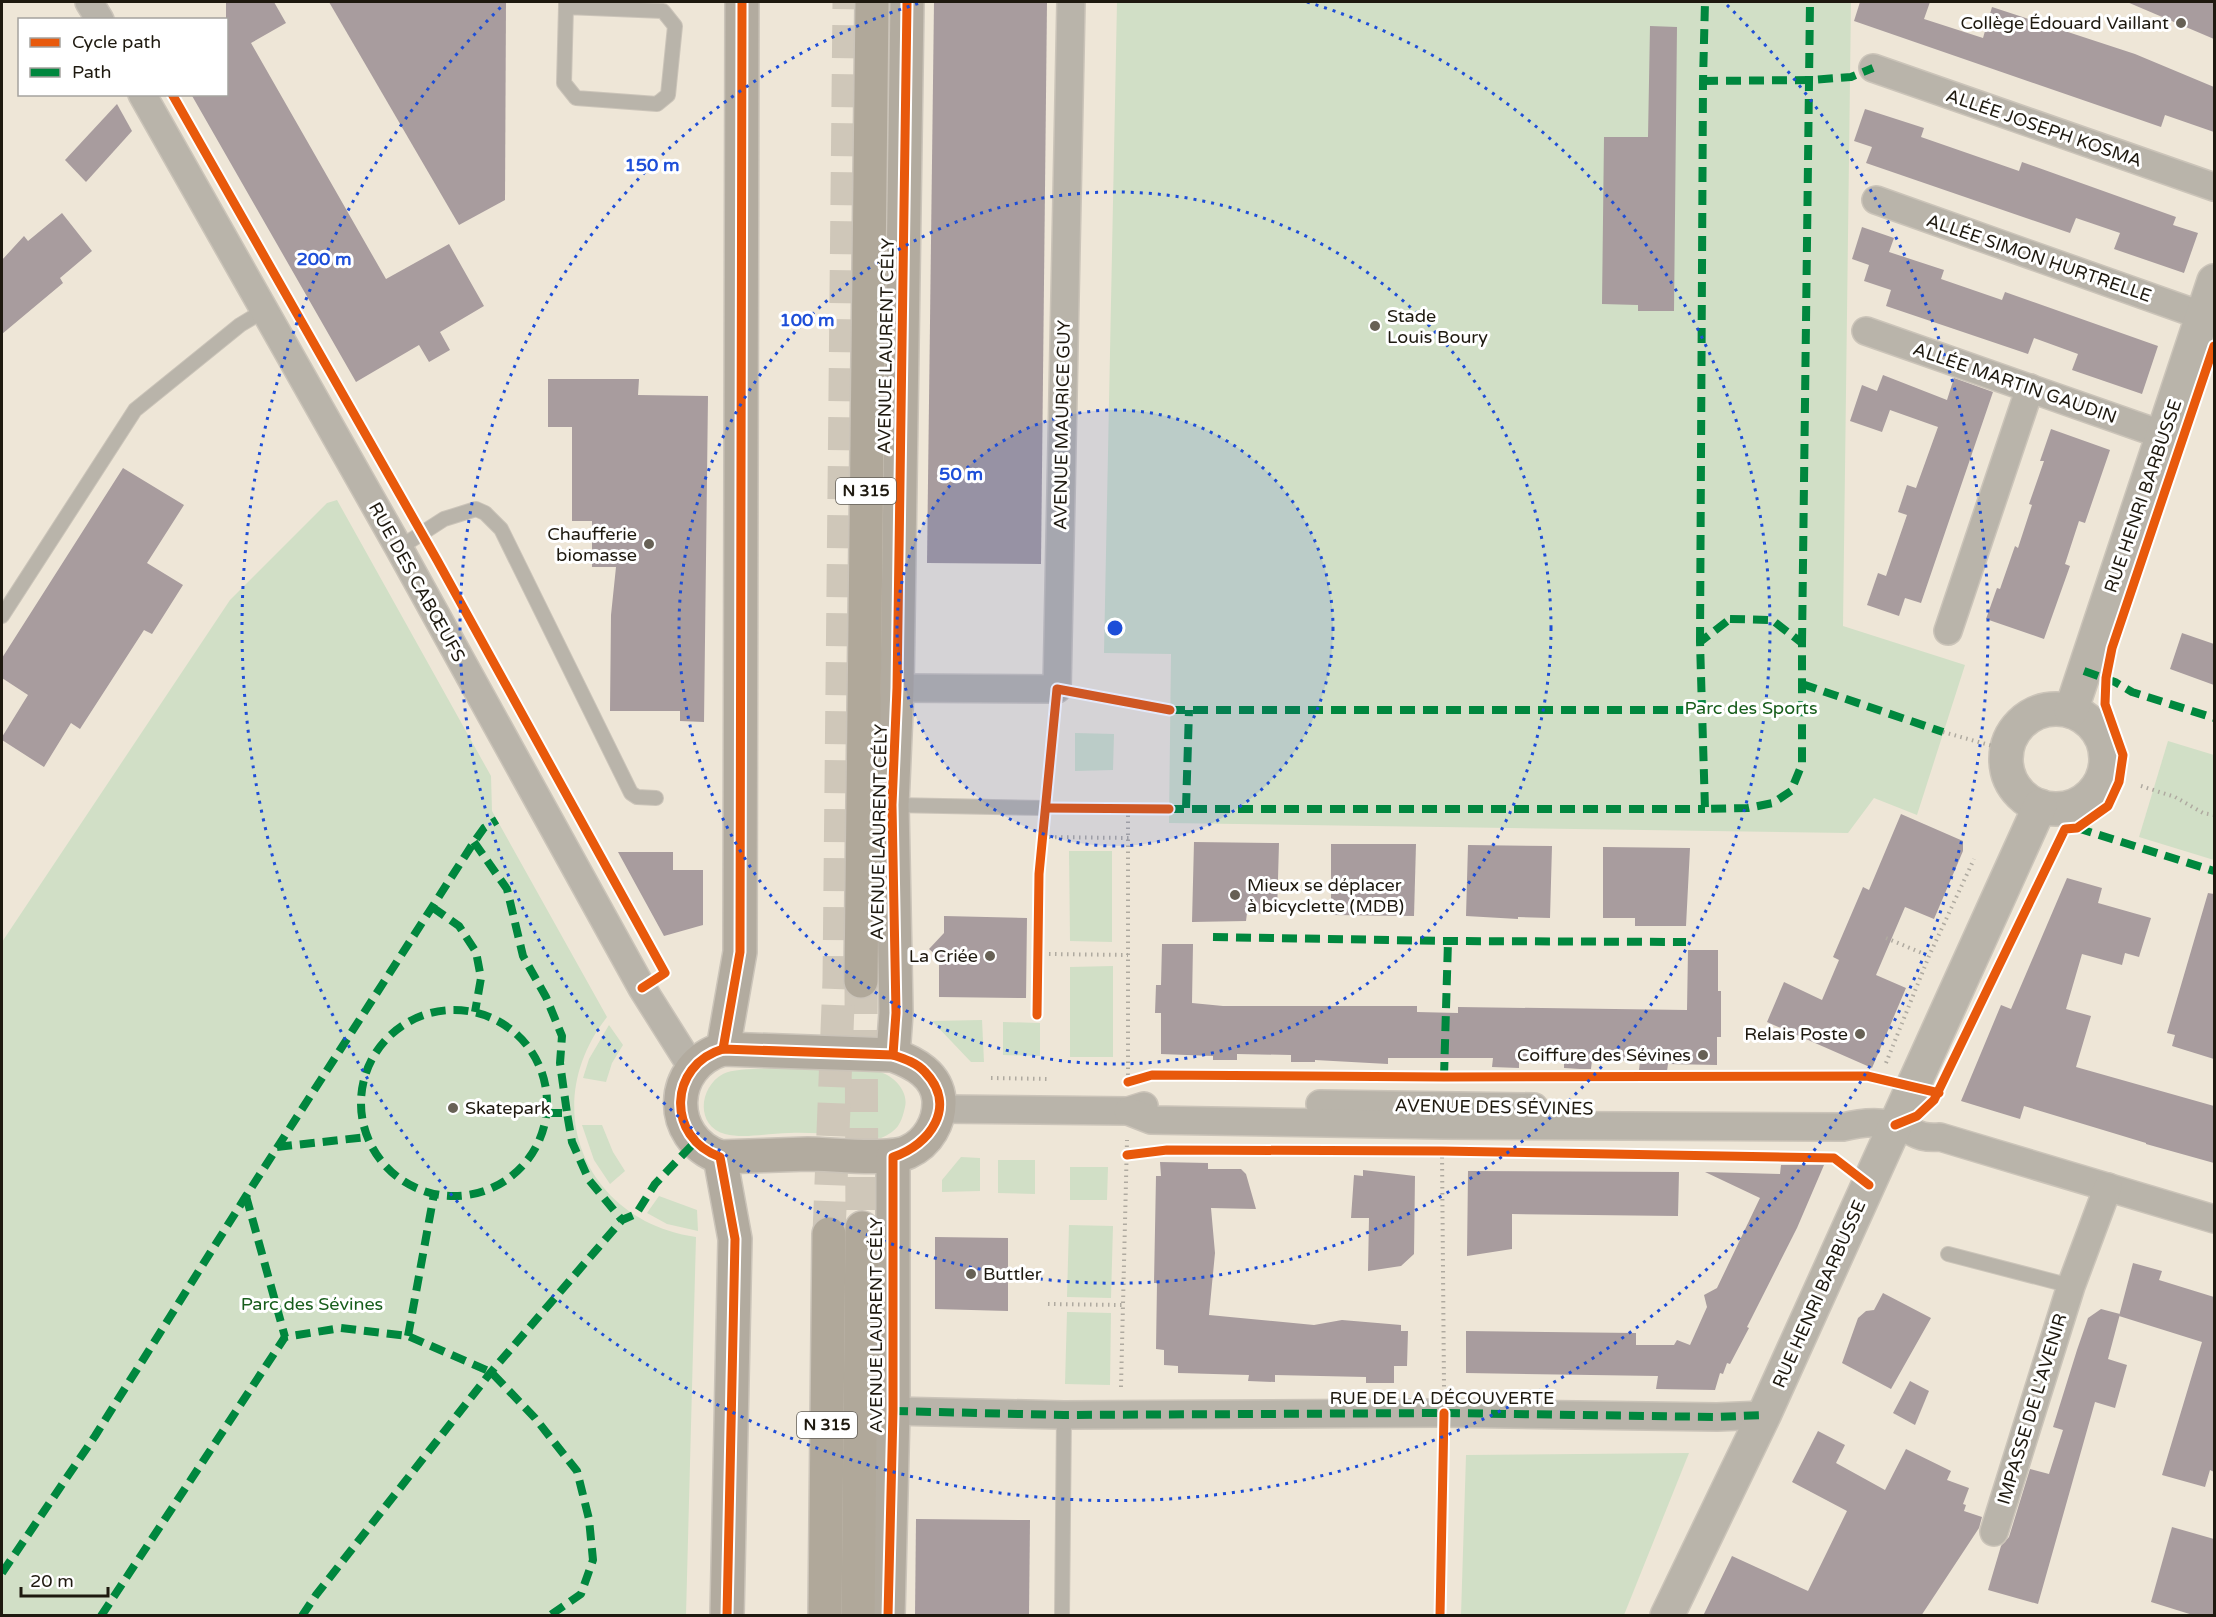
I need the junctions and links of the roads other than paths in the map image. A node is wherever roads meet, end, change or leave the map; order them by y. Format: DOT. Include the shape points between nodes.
graph roads {
  1 [pos="89,2"];
  2 [pos="742,2"];
  3 [pos="872,2"];
  4 [pos="908,2"];
  5 [pos="1071,2"];
  6 [pos="566,4"];
  7 [pos="99,18"];
  8 [pos="1873,68"];
  9 [pos="143,96"];
  10 [pos="2214,187"];
  11 [pos="1876,200"];
  12 [pos="2214,281"];
  13 [pos="265,310"];
  14 [pos="2203,316"];
  15 [pos="1866,331"];
  16 [pos="2030,388"];
  17 [pos="2163,435"];
  18 [pos="399,548"];
  19 [pos="2,616"];
  20 [pos="1948,631"];
  21 [pos="897,688"];
  22 [pos="2071,711"];
  23 [pos="656,798"];
  24 [pos="892,805"];
  25 [pos="2040,806"];
  26 [pos="1046,808"];
  27 [pos="861,981"];
  28 [pos="723,1049"];
  29 [pos="893,1055"];
  30 [pos="693,1069"];
  31 [pos="939,1109"];
  32 [pos="1895,1125"];
  33 [pos="720,1157"];
  34 [pos="893,1157"];
  35 [pos="2106,1195"];
  36 [pos="2214,1219"];
  37 [pos="862,1227"];
  38 [pos="829,1234"];
  39 [pos="2214,1235"];
  40 [pos="1948,1254"];
  41 [pos="2071,1286"];
  42 [pos="893,1411"];
  43 [pos="1764,1414"];
  44 [pos="1064,1415"];
  45 [pos="1994,1532"];
  46 [pos="727,1616"];
  47 [pos="825,1616"];
  48 [pos="858,1616"];
  49 [pos="888,1616"];
  50 [pos="1062,1616"];
  51 [pos="1667,1616"];
  1 -- 7 [label="street"];
  2 -- 28 [label="main road" via="740,952"];
  3 -- 27 [label="highway, N 315"];
  4 -- 21 [label="main road, AVENUE LAURENT CÉLY"];
  5 -- 21 [label="street, AVENUE MAURICE GUY" via="1057,689"];
  6 -- 6 [label="lane" via="564,83 576,98 657,104 668,95 675,26 663,11"];
  8 -- 10 [label="street, ALLÉE JOSEPH KOSMA"];
  9 -- 13 [label="street, RUE DES CABŒUFS"];
  11 -- 14 [label="street, ALLÉE SIMON HURTRELLE"];
  12 -- 14 [label="street, RUE HENRI BARBUSSE"];
  13 -- 18 [label="street, RUE DES CABŒUFS"];
  13 -- 19 [label="lane" via="240,325 135,410"];
  14 -- 17 [label="street, RUE HENRI BARBUSSE"];
  15 -- 16 [label="street, ALLÉE MARTIN GAUDIN"];
  16 -- 17 [label="street, ALLÉE MARTIN GAUDIN"];
  16 -- 20 [label="street"];
  17 -- 22 [label="street, RUE HENRI BARBUSSE"];
  18 -- 23 [label="lane" via="444,519 476,509 485,513 501,529 631,793"];
  18 -- 30 [label="street, RUE DES CABŒUFS" via="642,988"];
  21 -- 24 [label="main road, AVENUE LAURENT CÉLY"];
  22 -- 25 [label="street" via="2054,708 2031,716 2013,734 2007,750 2006,764 2017,790"];
  22 -- 25 [label="street" via="2097,729 2104,743 2104,774 2085,800 2071,807"];
  24 -- 26 [label="lane"];
  24 -- 29 [label="main road, AVENUE LAURENT CÉLY" via="896,1013"];
  25 -- 32 [label="street, RUE HENRI BARBUSSE"];
  28 -- 29 [label="main road"];
  28 -- 30 [label="main road" via="711,1053"];
  29 -- 31 [label="main road" via="924,1071 933,1082"];
  30 -- 33 [label="main road" via="681,1097 685,1129 702,1148"];
  31 -- 32 [label="street, AVENUE DES SÉVINES" via="1128,1111 1152,1120 1431,1125"];
  31 -- 34 [label="main road" via="936,1124 921,1144"];
  32 -- 35 [label="street" via="1924,1138 1933,1151"];
  32 -- 43 [label="street, RUE HENRI BARBUSSE"];
  33 -- 34 [label="main road"];
  33 -- 46 [label="main road" via="735,1239"];
  34 -- 42 [label="main road, AVENUE LAURENT CÉLY"];
  35 -- 36 [label="street"];
  35 -- 39 [label="street"];
  35 -- 41 [label="street, IMPASSE DE L'AVENIR"];
  37 -- 48 [label="highway, N 315"];
  38 -- 47 [label="highway, N 315"];
  40 -- 41 [label="lane"];
  41 -- 45 [label="street, IMPASSE DE L'AVENIR"];
  42 -- 44 [label="street, RUE DE LA DÉCOUVERTE"];
  42 -- 49 [label="main road, AVENUE LAURENT CÉLY"];
  43 -- 44 [label="street, RUE DE LA DÉCOUVERTE"];
  43 -- 51 [label="street, RUE HENRI BARBUSSE"];
  44 -- 50 [label="lane"];
}
